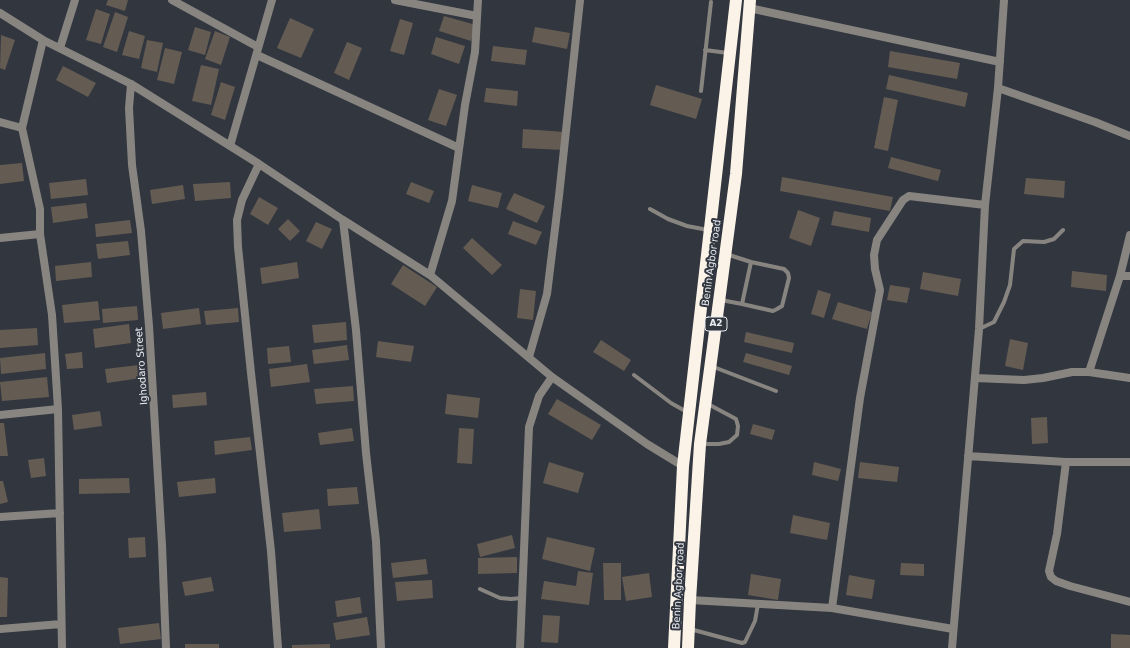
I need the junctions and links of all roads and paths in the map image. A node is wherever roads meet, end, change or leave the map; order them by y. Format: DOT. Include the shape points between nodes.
graph roads {
  1 [pos="75,0"];
  2 [pos="172,0"];
  3 [pos="272,0"];
  4 [pos="395,0"];
  5 [pos="478,0"];
  6 [pos="580,0"];
  7 [pos="736,0"];
  8 [pos="1004,0"];
  9 [pos="711,2"];
  10 [pos="750,4"];
  11 [pos="0,13"];
  12 [pos="477,16"];
  13 [pos="44,40"];
  14 [pos="60,48"];
  15 [pos="706,50"];
  16 [pos="257,51"];
  17 [pos="730,53"];
  18 [pos="1000,62"];
  19 [pos="131,84"];
  20 [pos="998,88"];
  21 [pos="701,91"];
  22 [pos="0,122"];
  23 [pos="22,128"];
  24 [pos="1130,136"];
  25 [pos="230,146"];
  26 [pos="459,148"];
  27 [pos="259,164"];
  28 [pos="717,171"];
  29 [pos="736,174"];
  30 [pos="985,205"];
  31 [pos="650,209"];
  32 [pos="343,220"];
  33 [pos="1064,230"];
  34 [pos="710,231"];
  35 [pos="40,234"];
  36 [pos="1130,235"];
  37 [pos="0,238"];
  38 [pos="725,254"];
  39 [pos="752,262"];
  40 [pos="430,275"];
  41 [pos="1120,276"];
  42 [pos="1130,276"];
  43 [pos="719,299"];
  44 [pos="742,304"];
  45 [pos="979,329"];
  46 [pos="529,358"];
  47 [pos="710,366"];
  48 [pos="1089,372"];
  49 [pos="634,375"];
  50 [pos="552,378"];
  51 [pos="975,378"];
  52 [pos="1130,378"];
  53 [pos="776,391"];
  54 [pos="706,403"];
  55 [pos="58,409"];
  56 [pos="689,413"];
  57 [pos="0,415"];
  58 [pos="700,444"];
  59 [pos="968,456"];
  60 [pos="1066,462"];
  61 [pos="1130,462"];
  62 [pos="683,466"];
  63 [pos="60,513"];
  64 [pos="0,517"];
  65 [pos="480,589"];
  66 [pos="522,598"];
  67 [pos="690,600"];
  68 [pos="1130,602"];
  69 [pos="758,604"];
  70 [pos="832,608"];
  71 [pos="61,624"];
  72 [pos="0,629"];
  73 [pos="689,629"];
  74 [pos="953,629"];
  75 [pos="62,648"];
  76 [pos="166,648"];
  77 [pos="278,648"];
  78 [pos="381,648"];
  79 [pos="520,648"];
  80 [pos="674,648"];
  81 [pos="688,648"];
  82 [pos="952,648"];
  1 -- 14 [label="street"];
  2 -- 16 [label="street"];
  3 -- 16 [label="street"];
  4 -- 12 [label="street"];
  5 -- 12 [label="street"];
  6 -- 46 [label="street" via="547,294"];
  7 -- 17 [label="highway, Benin Agbor road / A2"];
  8 -- 18 [label="street"];
  9 -- 15 [label="lane"];
  10 -- 18 [label="street"];
  10 -- 29 [label="highway, Benin Agbor road / A2"];
  11 -- 13 [label="street"];
  12 -- 26 [label="street" via="475,52"];
  13 -- 14 [label="street"];
  13 -- 23 [label="street"];
  14 -- 19 [label="street"];
  15 -- 17 [label="lane"];
  15 -- 21 [label="lane"];
  16 -- 25 [label="street"];
  16 -- 26 [label="street"];
  17 -- 28 [label="highway, Benin Agbor road / A2"];
  18 -- 20 [label="street"];
  19 -- 25 [label="street"];
  19 -- 76 [label="street, Ighodaro Street" via="129,108 132,165 142,231 150,334"];
  20 -- 24 [label="street"];
  20 -- 30 [label="street"];
  22 -- 23 [label="street"];
  23 -- 35 [label="street" via="40,209"];
  25 -- 27 [label="street"];
  26 -- 40 [label="street" via="452,201"];
  27 -- 32 [label="street"];
  27 -- 77 [label="street" via="242,200 237,220 271,551"];
  28 -- 29 [label="highway"];
  28 -- 34 [label="highway, Benin Agbor road / A2"];
  29 -- 38 [label="highway, Benin Agbor road / A2"];
  30 -- 45 [label="street"];
  30 -- 70 [label="street" via="909,196 903,200 877,240 874,254 880,290 860,398"];
  31 -- 34 [label="lane" via="687,226"];
  32 -- 40 [label="street"];
  32 -- 78 [label="street" via="376,541"];
  33 -- 45 [label="lane" via="1054,239 1044,242 1023,241 1014,249 1010,285 1004,302 994,322"];
  34 -- 56 [label="highway, Benin Agbor road / A2"];
  35 -- 37 [label="street"];
  35 -- 55 [label="street" via="52,316"];
  36 -- 41 [label="street"];
  38 -- 39 [label="lane"];
  38 -- 43 [label="highway, Benin Agbor road / A2"];
  39 -- 44 [label="lane"];
  39 -- 44 [label="lane" via="784,269 789,278 782,306 777,309 773,311"];
  40 -- 46 [label="street"];
  41 -- 42 [label="street"];
  41 -- 48 [label="street"];
  43 -- 44 [label="lane"];
  43 -- 47 [label="highway, Benin Agbor road / A2"];
  45 -- 51 [label="street"];
  46 -- 50 [label="street"];
  47 -- 53 [label="lane"];
  47 -- 54 [label="highway, Benin Agbor road / A2"];
  48 -- 51 [label="street" via="1072,372 1024,380"];
  48 -- 52 [label="street"];
  49 -- 56 [label="lane" via="671,403"];
  50 -- 62 [label="street"];
  50 -- 66 [label="street" via="539,396 529,427"];
  51 -- 59 [label="street"];
  54 -- 58 [label="highway, Benin Agbor road / A2"];
  54 -- 58 [label="lane" via="736,419 737,435 729,442"];
  55 -- 57 [label="street"];
  55 -- 63 [label="street"];
  56 -- 62 [label="highway, Benin Agbor road / A2"];
  58 -- 67 [label="highway, Benin Agbor road / A2"];
  59 -- 60 [label="street"];
  59 -- 74 [label="street"];
  60 -- 61 [label="street"];
  60 -- 68 [label="street" via="1057,534 1049,571 1051,577 1070,586"];
  62 -- 80 [label="highway, Benin Agbor road / A2"];
  63 -- 64 [label="street"];
  63 -- 71 [label="street"];
  65 -- 66 [label="lane" via="500,598"];
  66 -- 79 [label="street"];
  67 -- 69 [label="street"];
  67 -- 73 [label="highway, Benin Agbor road / A2"];
  69 -- 70 [label="street"];
  69 -- 73 [label="lane" via="755,621 745,642"];
  70 -- 74 [label="street"];
  71 -- 72 [label="street"];
  71 -- 75 [label="street"];
  73 -- 81 [label="highway, Benin Agbor road / A2"];
  74 -- 82 [label="street"];
}
